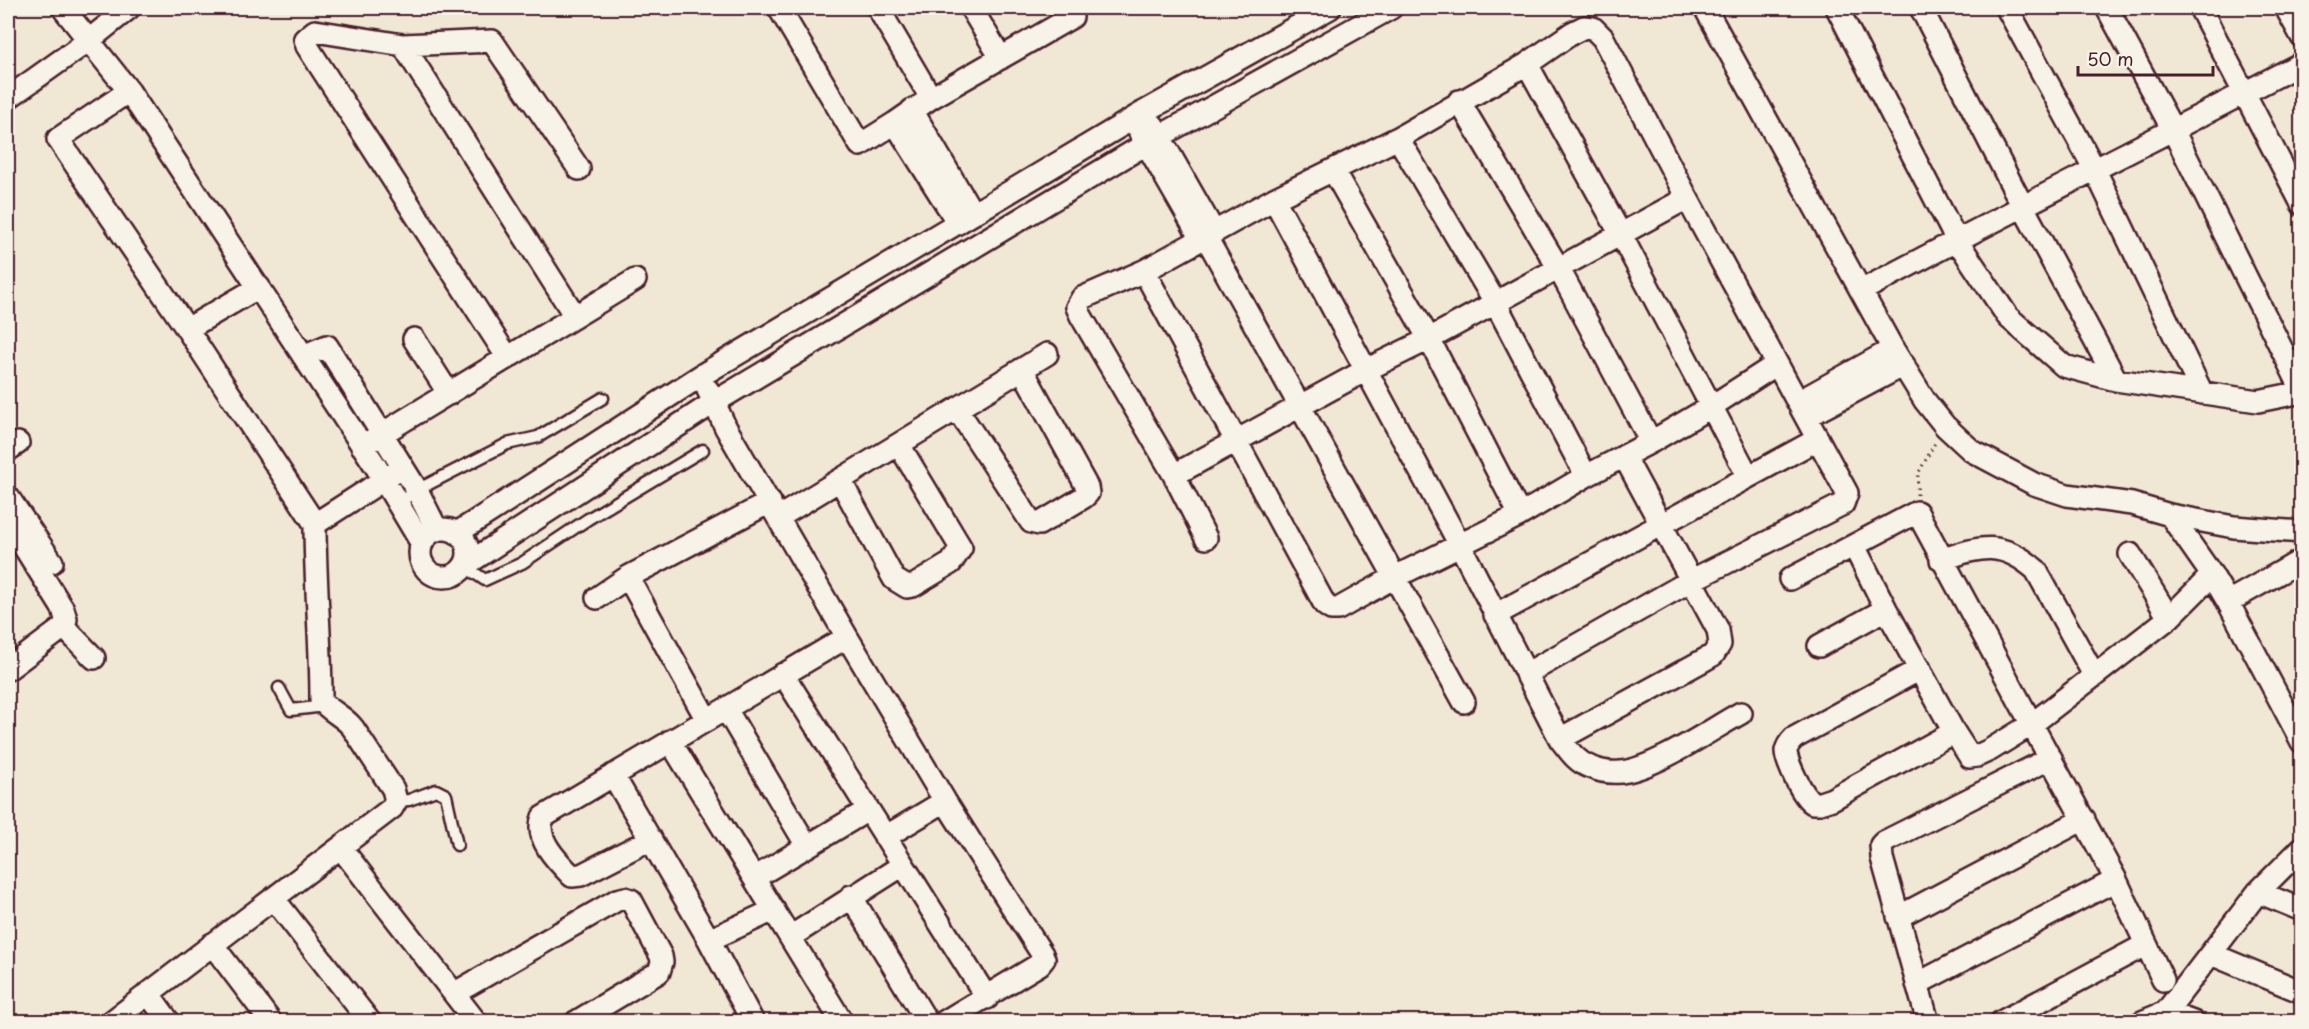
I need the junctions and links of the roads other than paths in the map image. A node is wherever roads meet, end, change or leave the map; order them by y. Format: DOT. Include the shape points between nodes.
graph roads {
  1 [pos="63,8"];
  2 [pos="129,8"];
  3 [pos="779,8"];
  4 [pos="878,8"];
  5 [pos="971,8"];
  6 [pos="1067,8"];
  7 [pos="1330,8"];
  8 [pos="1390,8"];
  9 [pos="1705,8"];
  10 [pos="1837,8"];
  11 [pos="1921,8"];
  12 [pos="2007,8"];
  13 [pos="2107,8"];
  14 [pos="2200,8"];
  15 [pos="2286,8"];
  16 [pos="2301,37"];
  17 [pos="88,41"];
  18 [pos="403,45"];
  19 [pos="1001,58"];
  20 [pos="2301,63"];
  21 [pos="1527,64"];
  22 [pos="129,91"];
  23 [pos="2245,93"];
  24 [pos="8,98"];
  25 [pos="931,98"];
  26 [pos="1459,101"];
  27 [pos="1138,116"];
  28 [pos="904,117"];
  29 [pos="2173,130"];
  30 [pos="1398,138"];
  31 [pos="1153,140"];
  32 [pos="579,169"];
  33 [pos="1333,170"];
  34 [pos="2095,170"];
  35 [pos="1687,198"];
  36 [pos="1274,199"];
  37 [pos="2301,204"];
  38 [pos="2022,205"];
  39 [pos="966,218"];
  40 [pos="1621,234"];
  41 [pos="1207,236"];
  42 [pos="1956,239"];
  43 [pos="1559,269"];
  44 [pos="1144,271"];
  45 [pos="635,280"];
  46 [pos="259,287"];
  47 [pos="1861,291"];
  48 [pos="1495,303"];
  49 [pos="575,316"];
  50 [pos="187,329"];
  51 [pos="414,339"];
  52 [pos="1429,339"];
  53 [pos="1047,354"];
  54 [pos="303,356"];
  55 [pos="1898,357"];
  56 [pos="508,358"];
  57 [pos="1777,364"];
  58 [pos="1022,369"];
  59 [pos="1366,370"];
  60 [pos="702,375"];
  61 [pos="2116,380"];
  62 [pos="2301,391"];
  63 [pos="2202,393"];
  64 [pos="449,394"];
  65 [pos="603,398"];
  66 [pos="713,403"];
  67 [pos="1299,406"];
  68 [pos="1712,406"];
  69 [pos="957,409"];
  70 [pos="1802,410"];
  71 [pos="381,434"];
  72 [pos="1818,439"];
  73 [pos="1651,442"];
  74 [pos="1236,443"];
  75 [pos="898,445"];
  76 [pos="362,446"];
  77 [pos="703,450"];
  78 [pos="1624,456"];
  79 [pos="570,460"];
  80 [pos="393,474"];
  81 [pos="1174,475"];
  82 [pos="1586,476"];
  83 [pos="1748,476"];
  84 [pos="840,480"];
  85 [pos="586,486"];
  86 [pos="417,490"];
  87 [pos="8,497"];
  88 [pos="398,504"];
  89 [pos="775,509"];
  90 [pos="1520,515"];
  91 [pos="2170,515"];
  92 [pos="8,521"];
  93 [pos="1660,523"];
  94 [pos="315,524"];
  95 [pos="2301,532"];
  96 [pos="439,535"];
  97 [pos="1206,538"];
  98 [pos="1460,545"];
  99 [pos="1854,546"];
  100 [pos="2130,554"];
  101 [pos="1941,560"];
  102 [pos="52,562"];
  103 [pos="2300,565"];
  104 [pos="464,566"];
  105 [pos="2212,575"];
  106 [pos="628,577"];
  107 [pos="1393,578"];
  108 [pos="1790,579"];
  109 [pos="1690,581"];
  110 [pos="597,598"];
  111 [pos="2228,602"];
  112 [pos="1886,609"];
  113 [pos="1495,615"];
  114 [pos="2169,618"];
  115 [pos="64,627"];
  116 [pos="847,637"];
  117 [pos="1819,646"];
  118 [pos="94,658"];
  119 [pos="8,666"];
  120 [pos="1920,669"];
  121 [pos="1526,674"];
  122 [pos="783,675"];
  123 [pos="2094,675"];
  124 [pos="279,688"];
  125 [pos="1464,702"];
  126 [pos="326,706"];
  127 [pos="726,709"];
  128 [pos="1741,713"];
  129 [pos="707,720"];
  130 [pos="2032,724"];
  131 [pos="1954,732"];
  132 [pos="1560,739"];
  133 [pos="670,741"];
  134 [pos="2301,742"];
  135 [pos="2050,758"];
  136 [pos="613,775"];
  137 [pos="396,801"];
  138 [pos="945,801"];
  139 [pos="868,810"];
  140 [pos="2084,819"];
  141 [pos="885,837"];
  142 [pos="651,839"];
  143 [pos="457,845"];
  144 [pos="807,846"];
  145 [pos="341,848"];
  146 [pos="2301,848"];
  147 [pos="903,865"];
  148 [pos="754,878"];
  149 [pos="2116,880"];
  150 [pos="2258,892"];
  151 [pos="851,896"];
  152 [pos="274,899"];
  153 [pos="774,910"];
  154 [pos="2301,910"];
  155 [pos="1898,917"];
  156 [pos="790,937"];
  157 [pos="709,940"];
  158 [pos="213,944"];
  159 [pos="2145,945"];
  160 [pos="2211,954"];
  161 [pos="2163,980"];
  162 [pos="1917,984"];
  163 [pos="2301,992"];
  164 [pos="148,993"];
  165 [pos="455,993"];
  166 [pos="987,998"];
  167 [pos="2166,1012"];
  168 [pos="578,1021"];
  169 [pos="111,1022"];
  170 [pos="170,1022"];
  171 [pos="271,1022"];
  172 [pos="370,1022"];
  173 [pos="476,1022"];
  174 [pos="753,1022"];
  175 [pos="842,1022"];
  176 [pos="927,1022"];
  177 [pos="944,1022"];
  178 [pos="1928,1022"];
  179 [pos="2001,1022"];
  180 [pos="2142,1022"];
  181 [pos="2193,1022"];
  1 -- 17 [label="street"];
  2 -- 17 [label="street"];
  3 -- 28 [label="street" via="860,145"];
  4 -- 25 [label="street"];
  5 -- 19 [label="street"];
  6 -- 19 [label="street" via="1072,17"];
  7 -- 27 [label="street"];
  8 -- 31 [label="street"];
  9 -- 47 [label="street"];
  10 -- 42 [label="street"];
  11 -- 38 [label="street"];
  12 -- 34 [label="street"];
  13 -- 29 [label="street"];
  14 -- 23 [label="street"];
  15 -- 16 [label="street"];
  17 -- 22 [label="street"];
  17 -- 24 [label="street"];
  18 -- 32 [label="street" via="492,41"];
  18 -- 49 [label="street"];
  18 -- 56 [label="street" via="315,32 305,39"];
  19 -- 25 [label="street"];
  20 -- 23 [label="street"];
  21 -- 26 [label="street"];
  21 -- 35 [label="street" via="1572,33 1584,27 1593,28 1603,38"];
  21 -- 40 [label="street"];
  22 -- 46 [label="street"];
  22 -- 50 [label="street" via="58,139"];
  23 -- 29 [label="street"];
  23 -- 37 [label="street"];
  25 -- 28 [label="street"];
  26 -- 30 [label="street"];
  26 -- 43 [label="street"];
  27 -- 31 [label="street"];
  27 -- 39 [label="street"];
  28 -- 39 [label="street"];
  29 -- 34 [label="street"];
  29 -- 62 [label="street"];
  30 -- 33 [label="street"];
  30 -- 48 [label="street"];
  31 -- 41 [label="street"];
  31 -- 66 [label="street"];
  33 -- 36 [label="street"];
  33 -- 52 [label="street"];
  34 -- 38 [label="street"];
  34 -- 63 [label="street"];
  35 -- 40 [label="street"];
  35 -- 57 [label="street"];
  36 -- 41 [label="street"];
  36 -- 59 [label="street"];
  38 -- 42 [label="street"];
  38 -- 61 [label="street"];
  39 -- 60 [label="street"];
  40 -- 43 [label="street"];
  40 -- 68 [label="street"];
  41 -- 44 [label="street"];
  41 -- 67 [label="street"];
  42 -- 47 [label="street"];
  42 -- 61 [label="street" via="2008,317 2064,366"];
  43 -- 48 [label="street"];
  43 -- 73 [label="street"];
  44 -- 74 [label="street"];
  44 -- 81 [label="street" via="1091,292 1077,307"];
  45 -- 49 [label="street"];
  46 -- 50 [label="street"];
  46 -- 54 [label="street"];
  47 -- 55 [label="street"];
  48 -- 52 [label="street"];
  48 -- 82 [label="street"];
  49 -- 56 [label="street"];
  50 -- 94 [label="street"];
  51 -- 64 [label="street"];
  52 -- 59 [label="street"];
  52 -- 90 [label="street"];
  53 -- 58 [label="street"];
  54 -- 71 [label="street" via="327,346"];
  54 -- 76 [label="street"];
  55 -- 70 [label="street"];
  55 -- 91 [label="street" via="1945,426 1972,451 2034,484 2067,495 2132,504"];
  56 -- 64 [label="street"];
  57 -- 68 [label="street"];
  57 -- 70 [label="street"];
  58 -- 69 [label="street"];
  58 -- 69 [label="street" via="1087,487 1084,497 1039,524 1031,522"];
  59 -- 67 [label="street"];
  59 -- 98 [label="street"];
  60 -- 66 [label="street"];
  60 -- 79 [label="street"];
  61 -- 63 [label="street"];
  62 -- 63 [label="street" via="2258,400"];
  64 -- 71 [label="street"];
  65 -- 86 [label="lane" via="538,437 507,444"];
  66 -- 85 [label="street"];
  66 -- 89 [label="street"];
  67 -- 74 [label="street"];
  67 -- 107 [label="street"];
  68 -- 73 [label="street"];
  68 -- 83 [label="street"];
  69 -- 75 [label="street"];
  70 -- 72 [label="street"];
  71 -- 76 [label="street"];
  71 -- 80 [label="street"];
  72 -- 83 [label="street"];
  72 -- 109 [label="street" via="1845,487 1843,504"];
  73 -- 78 [label="street"];
  74 -- 81 [label="street"];
  74 -- 107 [label="street" via="1325,605 1338,609"];
  75 -- 84 [label="street"];
  75 -- 84 [label="street" via="962,548 951,563 914,586 907,587 894,579"];
  76 -- 80 [label="street"];
  77 -- 104 [label="lane" via="522,563 485,580"];
  78 -- 82 [label="street"];
  78 -- 93 [label="street"];
  79 -- 85 [label="street"];
  79 -- 96 [label="street"];
  80 -- 86 [label="street"];
  80 -- 88 [label="street"];
  80 -- 94 [label="street"];
  81 -- 97 [label="street"];
  82 -- 90 [label="street"];
  83 -- 93 [label="street"];
  84 -- 89 [label="street"];
  85 -- 104 [label="street"];
  86 -- 88 [label="lane"];
  86 -- 96 [label="street"];
  87 -- 102 [label="street"];
  88 -- 96 [label="street"];
  89 -- 106 [label="street"];
  89 -- 116 [label="street"];
  90 -- 98 [label="street"];
  91 -- 95 [label="street" via="2234,527"];
  91 -- 105 [label="street"];
  92 -- 115 [label="street" via="63,609"];
  93 -- 109 [label="street"];
  93 -- 113 [label="street"];
  94 -- 126 [label="street" via="321,700"];
  96 -- 104 [label="street" via="465,542 468,554"];
  96 -- 104 [label="street" via="420,554 422,564 429,572 448,577"];
  98 -- 107 [label="street"];
  98 -- 113 [label="street"];
  99 -- 101 [label="street" via="1917,512"];
  99 -- 108 [label="street"];
  99 -- 112 [label="street"];
  100 -- 114 [label="street"];
  101 -- 123 [label="street" via="1997,547 2022,558 2036,570"];
  101 -- 130 [label="street"];
  103 -- 111 [label="street"];
  105 -- 111 [label="street"];
  105 -- 114 [label="street"];
  106 -- 110 [label="street"];
  106 -- 129 [label="street"];
  107 -- 125 [label="street"];
  109 -- 121 [label="street"];
  109 -- 132 [label="street" via="1718,630 1718,650"];
  111 -- 134 [label="street"];
  112 -- 117 [label="street"];
  112 -- 120 [label="street"];
  113 -- 121 [label="street"];
  114 -- 123 [label="street"];
  115 -- 118 [label="street"];
  115 -- 119 [label="street"];
  116 -- 122 [label="street"];
  116 -- 138 [label="street"];
  120 -- 131 [label="street"];
  120 -- 131 [label="street" via="1789,743 1786,752 1803,794 1813,803 1832,799"];
  121 -- 132 [label="street"];
  122 -- 127 [label="street"];
  122 -- 139 [label="street"];
  123 -- 130 [label="street"];
  124 -- 126 [label="lane" via="291,710"];
  126 -- 137 [label="street" via="348,721 393,789"];
  127 -- 129 [label="street"];
  127 -- 144 [label="street"];
  128 -- 132 [label="street" via="1645,766 1621,772 1588,767"];
  129 -- 133 [label="street"];
  130 -- 131 [label="street" via="1990,750 1970,757"];
  130 -- 135 [label="street"];
  133 -- 136 [label="street"];
  133 -- 148 [label="street"];
  135 -- 140 [label="street"];
  135 -- 155 [label="street" via="1881,845"];
  136 -- 142 [label="street"];
  136 -- 142 [label="street" via="543,817 541,836 572,876 582,875"];
  137 -- 143 [label="lane" via="436,790 446,795"];
  137 -- 145 [label="street"];
  138 -- 141 [label="street"];
  138 -- 166 [label="street" via="1044,959"];
  139 -- 141 [label="street"];
  139 -- 144 [label="street"];
  140 -- 149 [label="street"];
  140 -- 155 [label="street"];
  141 -- 147 [label="street"];
  142 -- 157 [label="street"];
  144 -- 148 [label="street"];
  145 -- 152 [label="street"];
  145 -- 165 [label="street"];
  146 -- 150 [label="street"];
  147 -- 151 [label="street"];
  147 -- 166 [label="street"];
  148 -- 153 [label="street"];
  149 -- 159 [label="street"];
  149 -- 162 [label="street"];
  150 -- 154 [label="street"];
  150 -- 160 [label="street"];
  151 -- 156 [label="street"];
  151 -- 176 [label="street"];
  152 -- 158 [label="street"];
  152 -- 172 [label="street"];
  153 -- 156 [label="street"];
  153 -- 157 [label="street"];
  155 -- 162 [label="street"];
  156 -- 175 [label="street"];
  157 -- 174 [label="street"];
  158 -- 164 [label="street"];
  158 -- 171 [label="street"];
  159 -- 161 [label="street"];
  159 -- 179 [label="street"];
  160 -- 163 [label="street"];
  160 -- 167 [label="street"];
  162 -- 178 [label="street"];
  164 -- 169 [label="street"];
  164 -- 170 [label="street"];
  165 -- 168 [label="street" via="617,900 631,900 661,956 658,972"];
  165 -- 173 [label="street"];
  166 -- 177 [label="street"];
  167 -- 180 [label="street"];
  167 -- 181 [label="street"];
}
